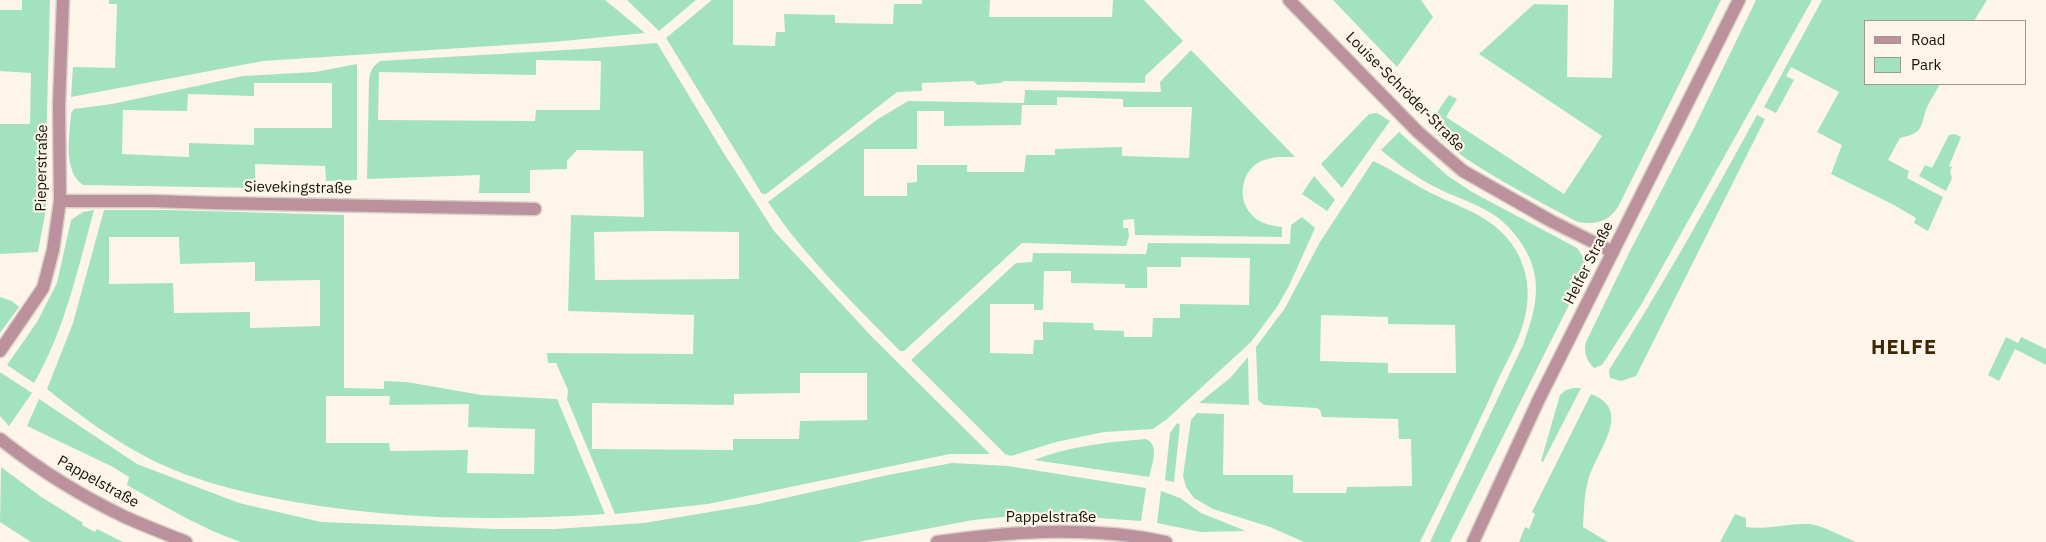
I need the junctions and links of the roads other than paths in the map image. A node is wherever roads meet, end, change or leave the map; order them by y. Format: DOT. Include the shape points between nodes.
graph roads {
  1 [pos="63,0"];
  2 [pos="1289,0"];
  3 [pos="1738,0"];
  4 [pos="60,201"];
  5 [pos="535,209"];
  6 [pos="1613,252"];
  7 [pos="0,351"];
  8 [pos="0,439"];
  9 [pos="186,542"];
  10 [pos="937,542"];
  11 [pos="1166,542"];
  12 [pos="1473,542"];
  1 -- 4 [label="street, Pieperstraße"];
  2 -- 6 [label="street, Louise-Schröder-Straße" via="1418,132 1463,171"];
  3 -- 6 [label="street, Helfer Straße"];
  4 -- 5 [label="street, Sievekingstraße"];
  4 -- 7 [label="street, Pieperstraße" via="53,250 43,288"];
  6 -- 12 [label="street, Helfer Straße" via="1539,399"];
  8 -- 9 [label="street, Pappelstraße" via="96,502"];
  10 -- 11 [label="street, Pappelstraße" via="1056,532"];
}
